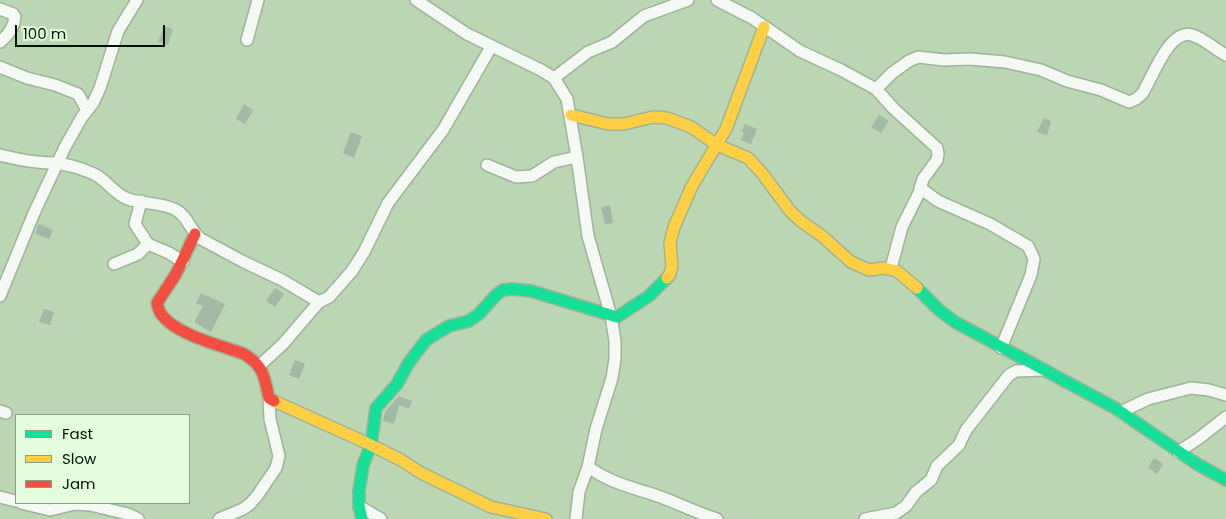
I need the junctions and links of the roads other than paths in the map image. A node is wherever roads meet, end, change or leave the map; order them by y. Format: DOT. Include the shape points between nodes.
graph roads {
  1 [pos="137,0"];
  2 [pos="258,0"];
  3 [pos="416,0"];
  4 [pos="688,0"];
  5 [pos="717,0"];
  6 [pos="0,9"];
  7 [pos="764,27"];
  8 [pos="248,40"];
  9 [pos="0,42"];
  10 [pos="491,46"];
  11 [pos="1226,55"];
  12 [pos="0,67"];
  13 [pos="554,78"];
  14 [pos="876,89"];
  15 [pos="87,110"];
  16 [pos="571,115"];
  17 [pos="716,145"];
  18 [pos="0,155"];
  19 [pos="578,158"];
  20 [pos="58,164"];
  21 [pos="487,165"];
  22 [pos="920,188"];
  23 [pos="141,201"];
  24 [pos="195,234"];
  25 [pos="148,244"];
  26 [pos="183,262"];
  27 [pos="114,264"];
  28 [pos="891,268"];
  29 [pos="0,296"];
  30 [pos="320,302"];
  31 [pos="611,316"];
  32 [pos="1001,348"];
  33 [pos="258,366"];
  34 [pos="1045,370"];
  35 [pos="1226,395"];
  36 [pos="269,398"];
  37 [pos="1121,412"];
  38 [pos="1226,417"];
  39 [pos="371,445"];
  40 [pos="1178,452"];
  41 [pos="588,467"];
  42 [pos="1226,480"];
  43 [pos="0,497"];
  44 [pos="15,501"];
  45 [pos="25,504"];
  46 [pos="75,504"];
  47 [pos="75,504"];
  48 [pos="359,506"];
  49 [pos="520,516"];
  50 [pos="138,519"];
  51 [pos="219,519"];
  52 [pos="362,519"];
  53 [pos="381,519"];
  54 [pos="546,519"];
  55 [pos="576,519"];
  56 [pos="717,519"];
  57 [pos="865,519"];
  1 -- 15 [label="street" via="118,31 100,88"];
  2 -- 8 [label="street"];
  3 -- 10 [label="street"];
  4 -- 13 [label="street" via="644,16 612,42 588,52"];
  5 -- 7 [label="street"];
  6 -- 9 [label="street" via="15,17 9,32"];
  7 -- 14 [label="street" via="800,51"];
  7 -- 17 [label="street" via="728,124"];
  10 -- 13 [label="street"];
  10 -- 30 [label="street" via="443,130 388,203 360,260 329,297"];
  11 -- 14 [label="street" via="1199,38 1187,34 1180,36 1172,42 1142,94 1129,102 1041,70 970,59 918,57 909,60"];
  12 -- 15 [label="street" via="78,94"];
  13 -- 16 [label="street" via="567,99"];
  14 -- 22 [label="street" via="938,150 937,160"];
  15 -- 20 [label="street"];
  16 -- 17 [label="street" via="608,124 667,118 691,127"];
  16 -- 19 [label="street"];
  17 -- 28 [label="street" via="748,158 790,210 851,262 870,270"];
  17 -- 31 [label="street" via="692,186 674,227 670,243 672,266 667,279 622,315"];
  18 -- 20 [label="street"];
  19 -- 21 [label="street" via="554,162 532,176 516,177"];
  19 -- 31 [label="street" via="588,236"];
  20 -- 23 [label="street" via="96,175 118,194 129,200"];
  20 -- 29 [label="street"];
  22 -- 28 [label="street" via="899,234"];
  22 -- 32 [label="street" via="938,201 990,224 1025,244 1032,252 1031,275"];
  23 -- 24 [label="street" via="176,210 185,217"];
  23 -- 25 [label="street" via="135,224"];
  24 -- 26 [label="street"];
  24 -- 30 [label="street"];
  25 -- 26 [label="street"];
  25 -- 27 [label="street" via="138,254"];
  26 -- 33 [label="street" via="157,303 160,314 189,333 245,354"];
  28 -- 32 [label="street" via="948,317"];
  30 -- 33 [label="street" via="283,344"];
  31 -- 39 [label="street" via="531,292 503,290 469,321 449,326 422,346 397,384 376,408"];
  31 -- 41 [label="street" via="615,359"];
  32 -- 34 [label="street"];
  33 -- 36 [label="street" via="265,375"];
  34 -- 37 [label="street"];
  34 -- 57 [label="street" via="1011,373 966,430 959,446 937,466 931,480 906,506 896,513"];
  35 -- 37 [label="street" via="1191,388 1148,399"];
  36 -- 39 [label="street"];
  36 -- 51 [label="street" via="270,419 279,456 276,468 250,504"];
  37 -- 40 [label="street"];
  38 -- 40 [label="street"];
  39 -- 48 [label="street" via="363,465"];
  39 -- 49 [label="street" via="491,507"];
  40 -- 42 [label="street"];
  41 -- 55 [label="street" via="579,492"];
  41 -- 56 [label="street" via="616,484 656,495"];
  43 -- 44 [label="street"];
  45 -- 46 [label="street" via="50,510"];
  47 -- 50 [label="street" via="128,514"];
  48 -- 52 [label="street"];
  48 -- 53 [label="street"];
  49 -- 54 [label="street"];
}
